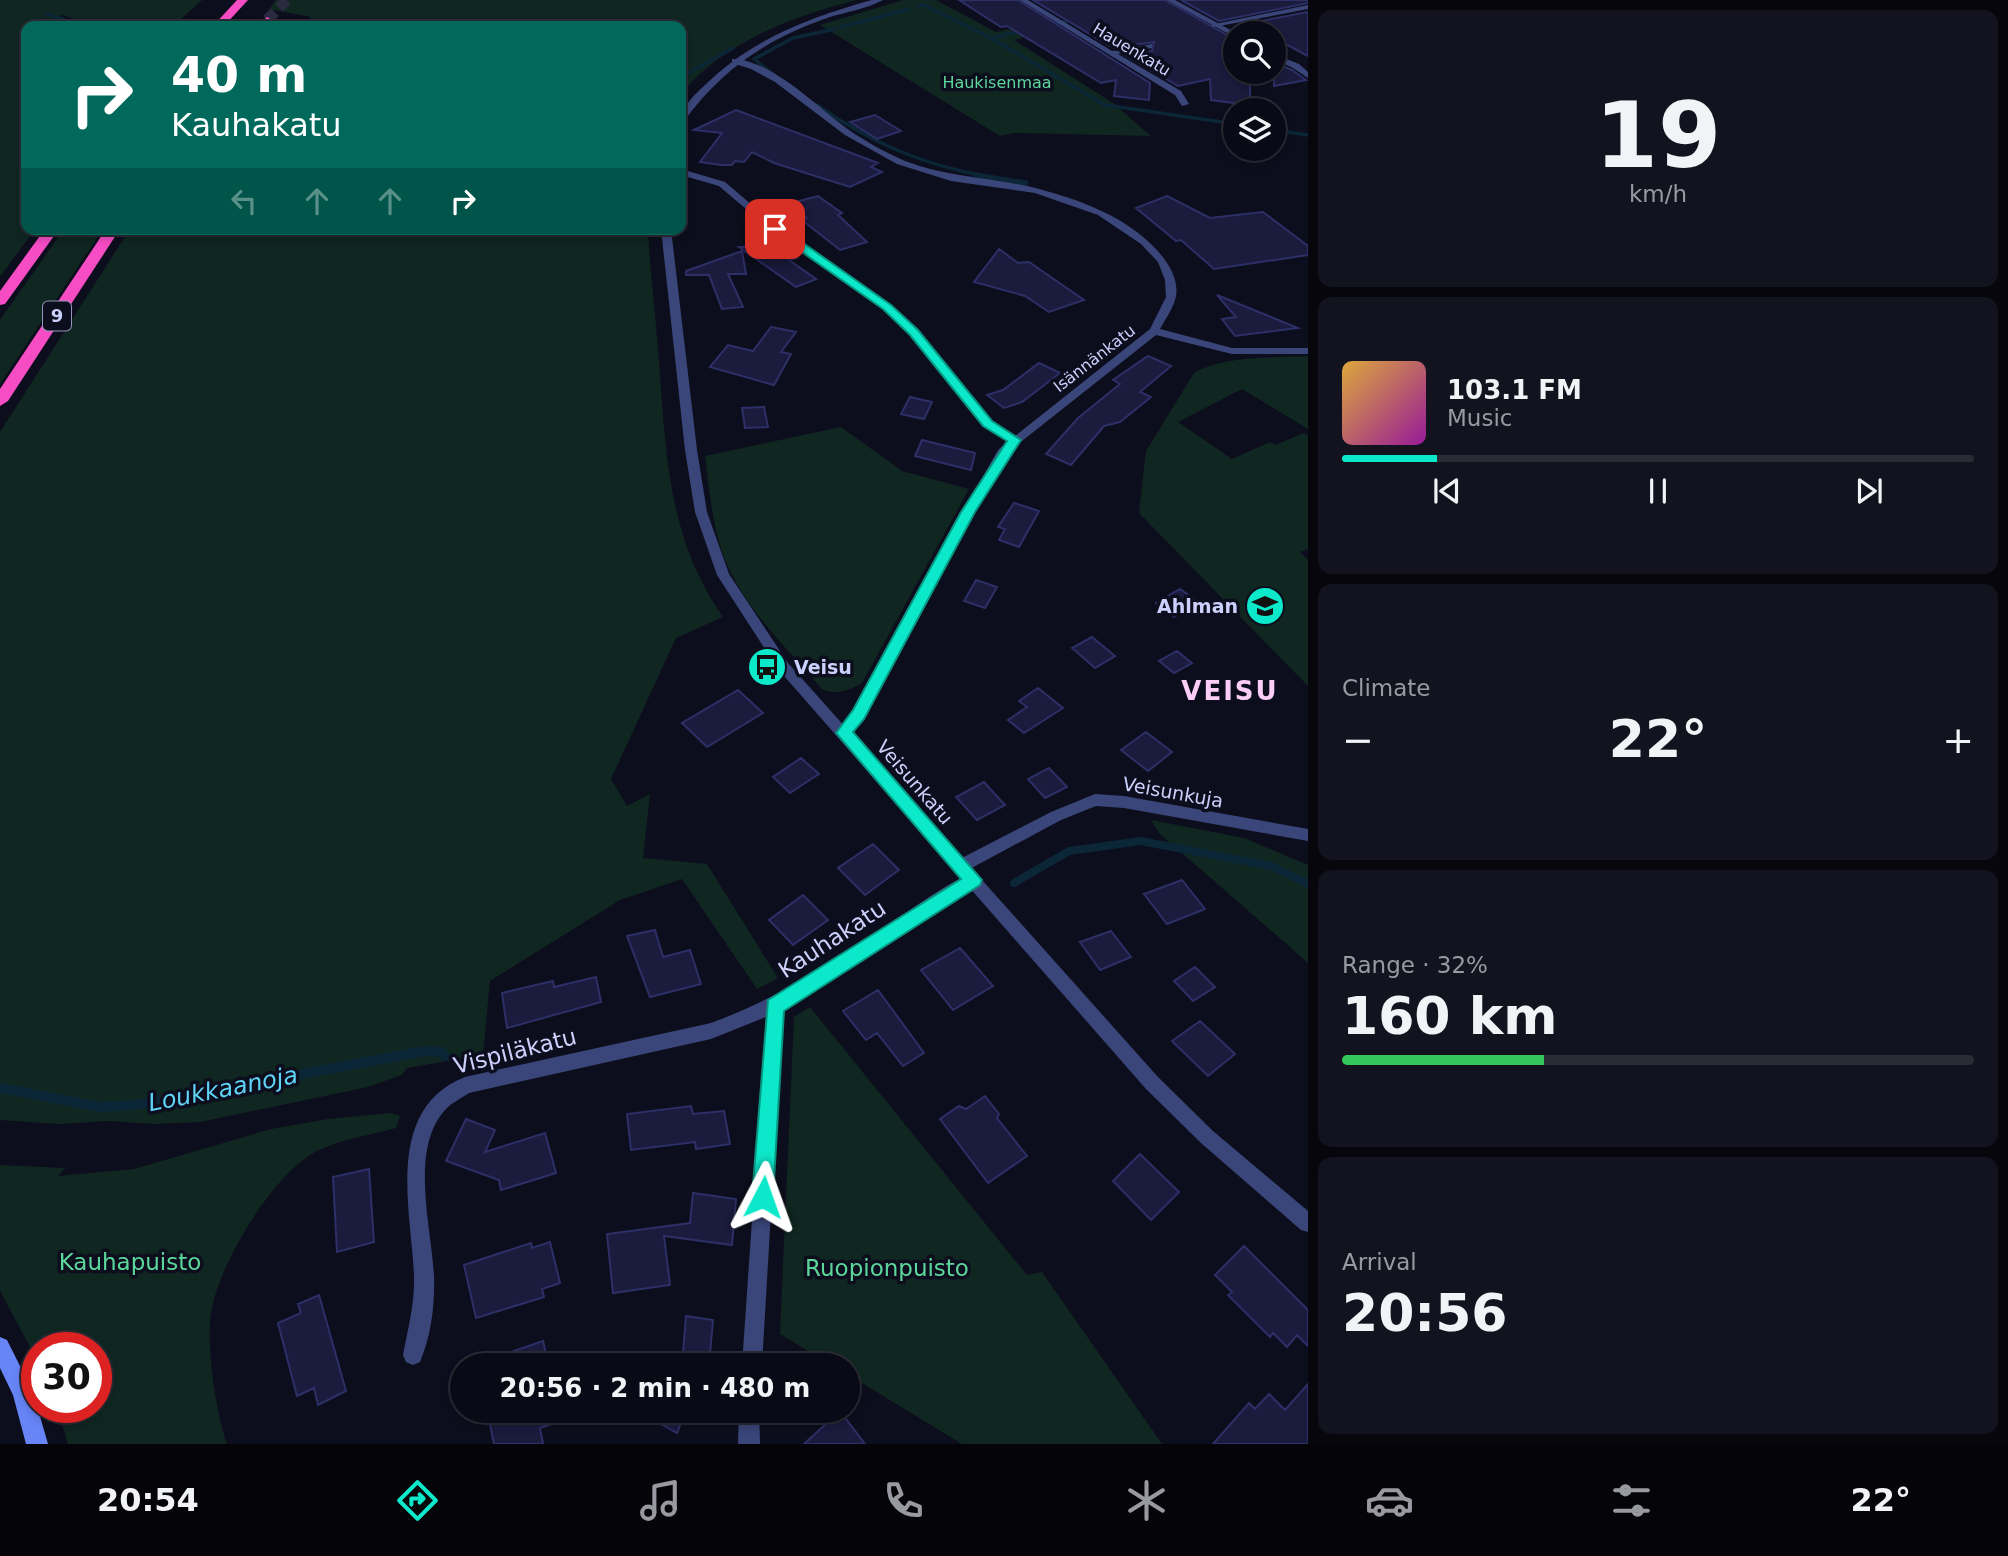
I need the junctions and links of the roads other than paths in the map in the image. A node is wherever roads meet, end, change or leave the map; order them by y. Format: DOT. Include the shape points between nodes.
graph roads {
  1 [pos="243,0"];
  2 [pos="880,0"];
  3 [pos="1023,0"];
  4 [pos="1170,0"];
  5 [pos="1308,7"];
  6 [pos="223,21"];
  7 [pos="1214,24"];
  8 [pos="1223,29"];
  9 [pos="1149,46"];
  10 [pos="1111,53"];
  11 [pos="735,61"];
  12 [pos="1286,61"];
  13 [pos="1308,76"];
  14 [pos="1185,104"];
  15 [pos="686,112"];
  16 [pos="686,173"];
  17 [pos="48,235"];
  18 [pos="110,235"];
  19 [pos="667,235"];
  20 [pos="0,301"];
  21 [pos="1154,331"];
  22 [pos="1308,351"];
  23 [pos="0,401"];
  24 [pos="1014,440"];
  25 [pos="844,733"];
  26 [pos="1308,835"];
  27 [pos="961,866"];
  28 [pos="974,880"];
  29 [pos="775,1006"];
  30 [pos="1308,1223"];
  31 [pos="0,1347"];
  32 [pos="753,1353"];
  33 [pos="412,1355"];
  34 [pos="749,1423"];
  35 [pos="37,1444"];
  36 [pos="749,1444"];
  1 -- 6 [label="highway"];
  2 -- 11 [label="street" via="794,28"];
  3 -- 10 [label="street, Hauenkatu"];
  4 -- 7 [label="street"];
  5 -- 7 [label="street"];
  7 -- 8 [label="street"];
  9 -- 10 [label="street"];
  10 -- 14 [label="street, Hauenkatu" via="1178,93"];
  11 -- 15 [label="street" via="701,90"];
  11 -- 21 [label="street, Isännänkatu" via="778,80 860,142 900,162 951,178 1061,197 1118,222 1144,242 1167,271 1171,297"];
  12 -- 13 [label="street"];
  16 -- 24 [label="street" via="722,184 769,224 875,297 914,332 987,424"];
  17 -- 20 [label="highway"];
  18 -- 23 [label="highway, 9"];
  19 -- 25 [label="street, Veisunkatu" via="694,475 713,551 736,598 773,652"];
  21 -- 22 [label="street" via="1232,352"];
  21 -- 24 [label="street, Isännänkatu"];
  24 -- 25 [label="street, Isännänkatu" via="968,512 859,715"];
  25 -- 27 [label="street, Veisunkatu"];
  26 -- 27 [label="street, Veisunkuja" via="1095,800"];
  27 -- 28 [label="street, Veisunkatu"];
  28 -- 29 [label="street, Kauhakatu"];
  28 -- 30 [label="street, Veisunkatu" via="1152,1083"];
  29 -- 32 [label="street, Kauhakatu"];
  29 -- 33 [label="street, Vispiläkatu" via="710,1031 449,1092 427,1118 418,1156 415,1194 424,1302"];
  31 -- 35 [label="main road" via="23,1392"];
  34 -- 36 [label="street"];
}
